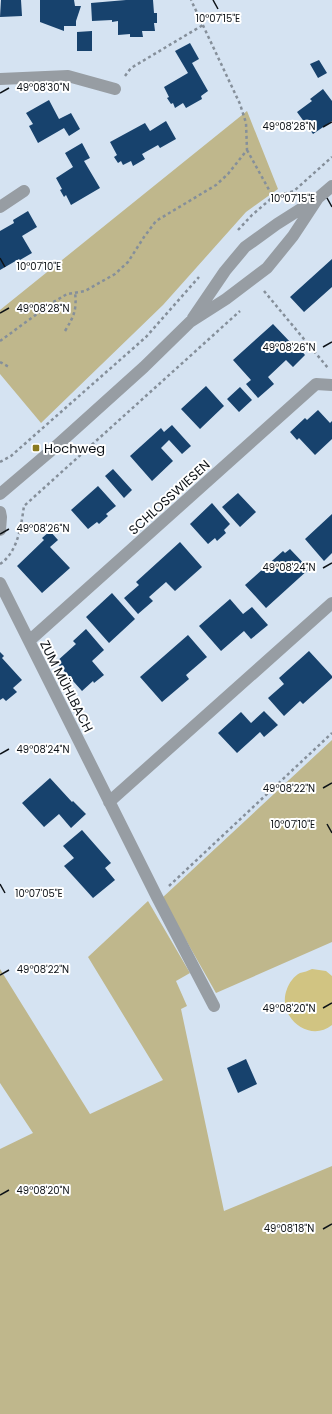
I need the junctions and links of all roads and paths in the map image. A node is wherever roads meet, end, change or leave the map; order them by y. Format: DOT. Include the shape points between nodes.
graph roads {
  1 [pos="191,0"];
  2 [pos="203,25"];
  3 [pos="0,79"];
  4 [pos="115,89"];
  5 [pos="247,150"];
  6 [pos="332,157"];
  7 [pos="332,186"];
  8 [pos="24,191"];
  9 [pos="274,198"];
  10 [pos="318,198"];
  11 [pos="0,207"];
  12 [pos="236,232"];
  13 [pos="202,274"];
  14 [pos="75,292"];
  15 [pos="258,296"];
  16 [pos="246,306"];
  17 [pos="190,322"];
  18 [pos="65,331"];
  19 [pos="0,342"];
  20 [pos="0,362"];
  21 [pos="9,367"];
  22 [pos="332,373"];
  23 [pos="332,385"];
  24 [pos="0,462"];
  25 [pos="0,494"];
  26 [pos="0,512"];
  27 [pos="0,530"];
  28 [pos="0,564"];
  29 [pos="0,583"];
  30 [pos="332,603"];
  31 [pos="28,641"];
  32 [pos="332,733"];
  33 [pos="109,802"];
  34 [pos="157,897"];
  35 [pos="214,1006"];
  1 -- 2 [label="path"];
  2 -- 4 [label="path" via="131,68"];
  2 -- 5 [label="path" via="240,104 246,123"];
  3 -- 4 [label="street" via="68,76"];
  5 -- 9 [label="path"];
  5 -- 14 [label="path" via="216,185 156,221 128,262 115,274 85,291"];
  6 -- 9 [label="path" via="294,191"];
  7 -- 10 [label="street"];
  8 -- 11 [label="street"];
  9 -- 12 [label="path" via="252,215"];
  10 -- 17 [label="street" via="293,236 267,268"];
  10 -- 17 [label="street" via="245,247"];
  13 -- 24 [label="path" via="146,337 11,456"];
  14 -- 18 [label="path" via="74,317"];
  14 -- 19 [label="path" via="52,303"];
  15 -- 22 [label="path" via="264,290"];
  16 -- 28 [label="path" via="24,506 16,543 7,559"];
  17 -- 25 [label="street" via="144,367"];
  20 -- 21 [label="path"];
  23 -- 31 [label="street, SCHLOSSWIESEN" via="316,384"];
  26 -- 27 [label="street"];
  29 -- 31 [label="street, ZUM MÜHLBACH"];
  30 -- 33 [label="street"];
  31 -- 33 [label="street, ZUM MÜHLBACH"];
  32 -- 34 [label="path"];
  33 -- 34 [label="street, ZUM MÜHLBACH"];
  34 -- 35 [label="street, ZUM MÜHLBACH"];
}
